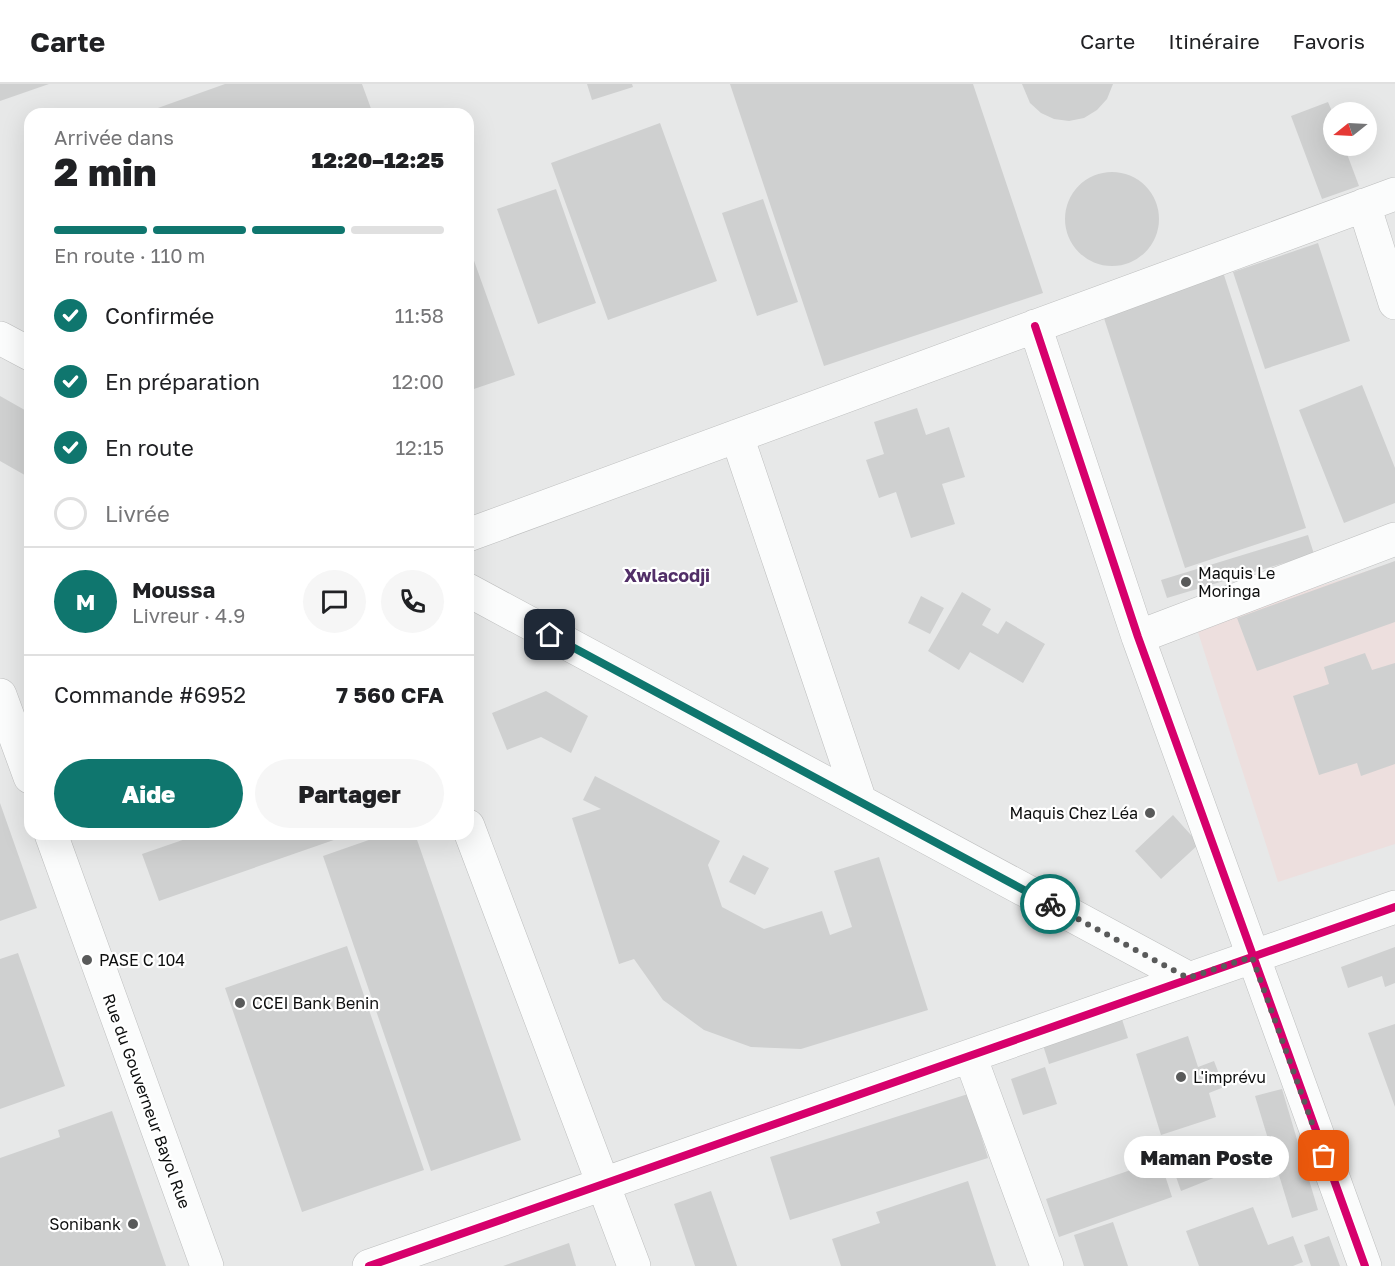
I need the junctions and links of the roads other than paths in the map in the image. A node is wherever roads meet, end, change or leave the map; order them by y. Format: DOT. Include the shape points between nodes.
graph roads {
  1 [pos="1395,194"];
  2 [pos="1364,205"];
  3 [pos="1395,303"];
  4 [pos="1035,326"];
  5 [pos="0,338"];
  6 [pos="24,351"];
  7 [pos="737,436"];
  8 [pos="474,533"];
  9 [pos="1395,538"];
  10 [pos="474,593"];
  11 [pos="1138,637"];
  12 [pos="0,695"];
  13 [pos="24,761"];
  14 [pos="860,801"];
  15 [pos="53,840"];
  16 [pos="473,840"];
  17 [pos="1395,907"];
  18 [pos="1252,957"];
  19 [pos="1188,978"];
  20 [pos="970,1056"];
  21 [pos="604,1184"];
  22 [pos="207,1266"];
  23 [pos="369,1266"];
  24 [pos="634,1266"];
  25 [pos="1047,1266"];
  26 [pos="1365,1266"];
  1 -- 2 [label="street"];
  2 -- 3 [label="street"];
  2 -- 4 [label="street"];
  4 -- 7 [label="street"];
  4 -- 11 [label="street"];
  5 -- 6 [label="street"];
  7 -- 8 [label="street"];
  7 -- 14 [label="street"];
  9 -- 11 [label="street"];
  10 -- 14 [label="street"];
  11 -- 18 [label="street"];
  12 -- 13 [label="street"];
  14 -- 19 [label="street"];
  15 -- 22 [label="street, Rue du Gouverneur Bayol Rue"];
  16 -- 21 [label="street"];
  17 -- 18 [label="street"];
  18 -- 19 [label="street"];
  18 -- 26 [label="street"];
  19 -- 20 [label="street"];
  20 -- 21 [label="street"];
  20 -- 25 [label="street"];
  21 -- 23 [label="street"];
  21 -- 24 [label="street"];
}
